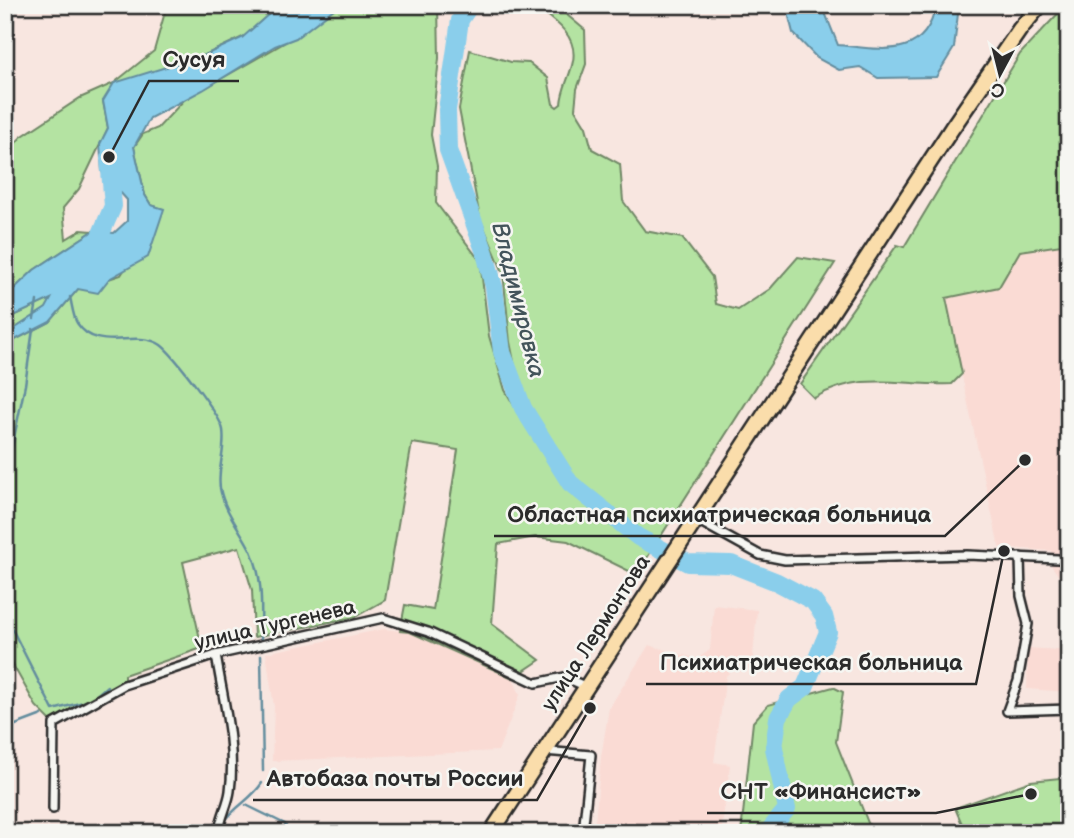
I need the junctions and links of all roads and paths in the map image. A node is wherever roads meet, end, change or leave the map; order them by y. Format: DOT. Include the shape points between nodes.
graph roads {
  1 [pos="1040,5"];
  2 [pos="694,519"];
  3 [pos="1020,557"];
  4 [pos="1058,559"];
  5 [pos="216,655"];
  6 [pos="587,687"];
  7 [pos="1069,709"];
  8 [pos="543,751"];
  9 [pos="53,809"];
  10 [pos="219,833"];
  11 [pos="491,833"];
  12 [pos="583,833"];
  1 -- 2 [label="highway, улица Лермонтова" via="959,117"];
  2 -- 3 [label="street" via="760,555 785,560"];
  2 -- 6 [label="highway, улица Лермонтова"];
  3 -- 4 [label="street"];
  3 -- 7 [label="street" via="1021,596 1028,624 1018,681 1007,710"];
  5 -- 6 [label="street, улица Тургенева" via="383,618 428,632 536,683 564,677"];
  5 -- 9 [label="street, улица Тургенева" via="124,685 54,723"];
  5 -- 10 [label="street" via="231,744 230,793"];
  6 -- 8 [label="highway, улица Лермонтова"];
  8 -- 11 [label="highway, улица Лермонтова"];
  8 -- 12 [label="street" via="591,755"];
}
